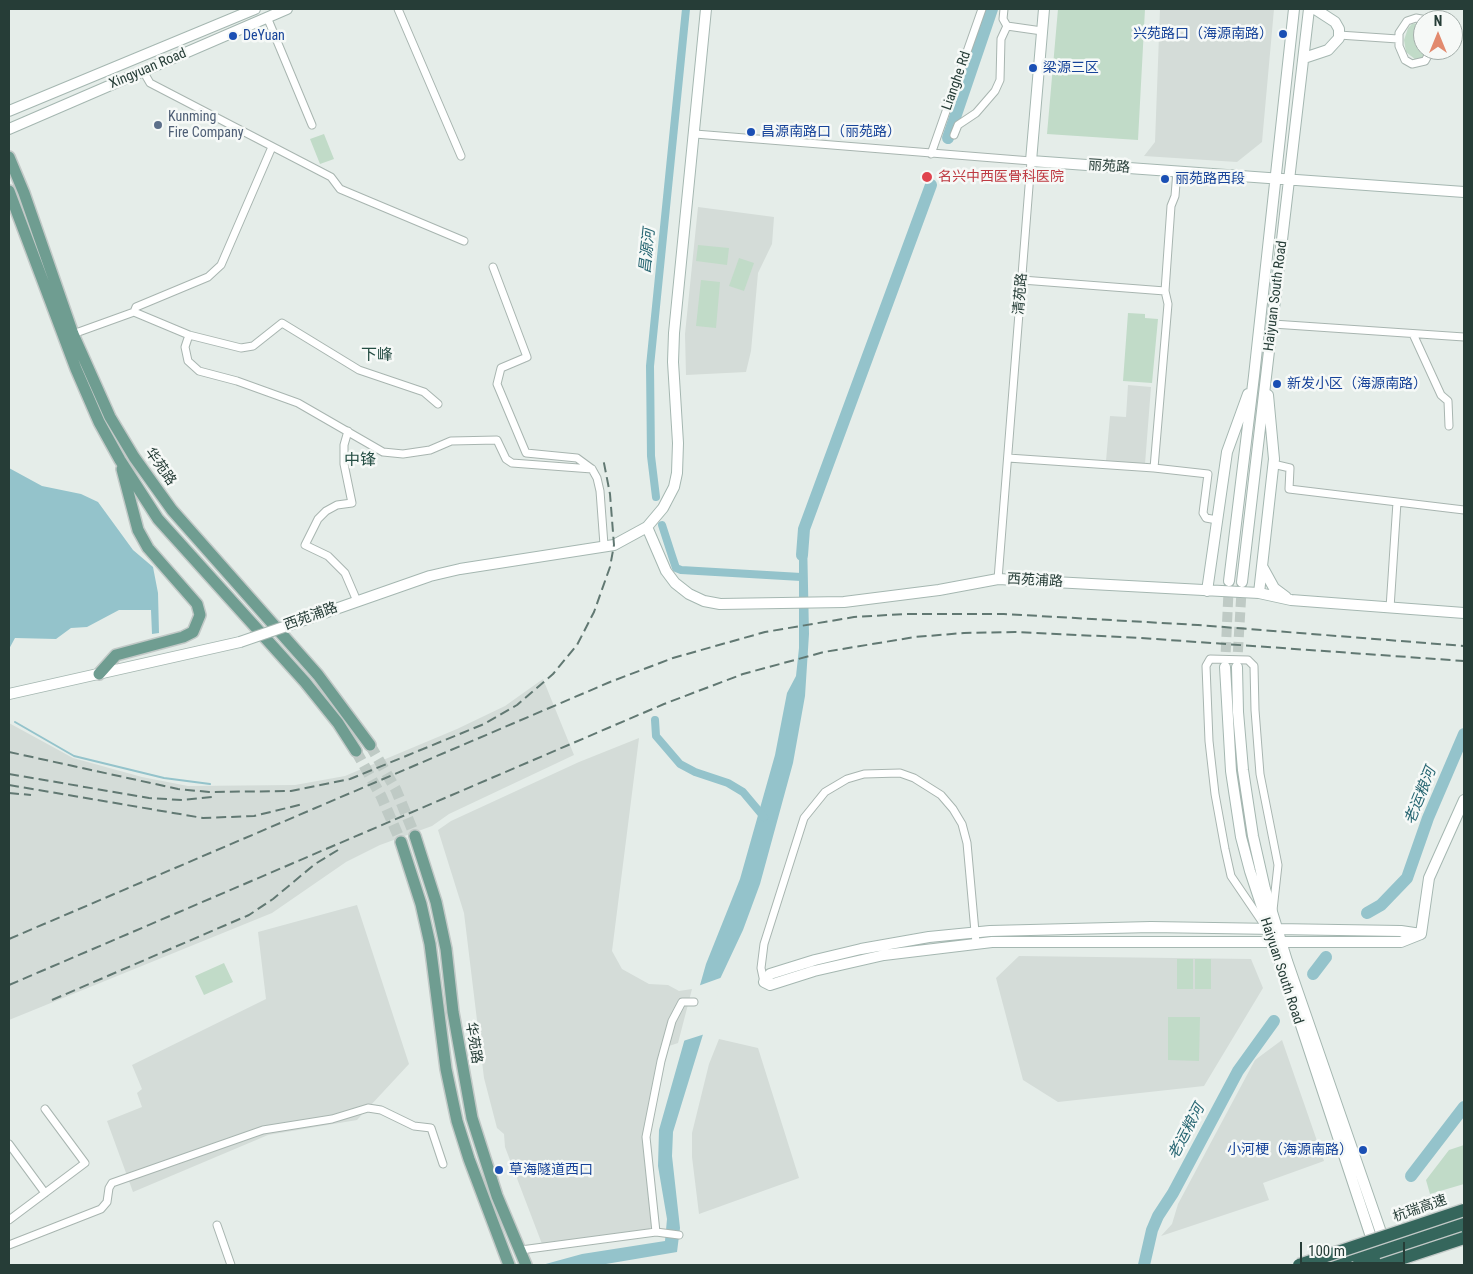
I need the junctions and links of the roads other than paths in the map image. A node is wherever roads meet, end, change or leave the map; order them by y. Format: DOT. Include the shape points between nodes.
graph roads {
  1 [pos="255,9"];
  2 [pos="287,9"];
  3 [pos="398,9"];
  4 [pos="706,9"];
  5 [pos="982,9"];
  6 [pos="1004,9"];
  7 [pos="1044,9"];
  8 [pos="1294,9"];
  9 [pos="1309,9"];
  10 [pos="1315,9"];
  11 [pos="267,17"];
  12 [pos="1413,19"];
  13 [pos="1007,26"];
  14 [pos="1042,31"];
  15 [pos="1339,35"];
  16 [pos="1398,39"];
  17 [pos="1304,58"];
  18 [pos="1426,60"];
  19 [pos="143,71"];
  20 [pos="9,111"];
  21 [pos="312,125"];
  22 [pos="9,129"];
  23 [pos="695,134"];
  24 [pos="954,135"];
  25 [pos="272,147"];
  26 [pos="932,154"];
  27 [pos="461,156"];
  28 [pos="9,157"];
  29 [pos="1031,161"];
  30 [pos="1177,171"];
  31 [pos="1276,178"];
  32 [pos="1291,180"];
  33 [pos="9,191"];
  34 [pos="1464,192"];
  35 [pos="464,241"];
  36 [pos="493,267"];
  37 [pos="1022,280"];
  38 [pos="1165,291"];
  39 [pos="134,312"];
  40 [pos="1273,324"];
  41 [pos="73,334"];
  42 [pos="1413,334"];
  43 [pos="189,335"];
  44 [pos="1464,337"];
  45 [pos="1254,376"];
  46 [pos="1266,378"];
  47 [pos="438,404"];
  48 [pos="1449,426"];
  49 [pos="348,431"];
  50 [pos="1008,458"];
  51 [pos="120,460"];
  52 [pos="1273,464"];
  53 [pos="1154,468"];
  54 [pos="592,469"];
  55 [pos="1397,502"];
  56 [pos="1464,510"];
  57 [pos="1217,520"];
  58 [pos="647,527"];
  59 [pos="609,545"];
  60 [pos="1263,566"];
  61 [pos="998,579"];
  62 [pos="1229,581"];
  63 [pos="1242,582"];
  64 [pos="1207,591"];
  65 [pos="1260,593"];
  66 [pos="1291,600"];
  67 [pos="357,601"];
  68 [pos="1390,608"];
  69 [pos="1464,614"];
  70 [pos="1225,667"];
  71 [pos="1237,667"];
  72 [pos="99,674"];
  73 [pos="9,694"];
  74 [pos="370,744"];
  75 [pos="356,752"];
  76 [pos="1464,800"];
  77 [pos="416,836"];
  78 [pos="401,842"];
  79 [pos="1272,916"];
  80 [pos="1272,929"];
  81 [pos="1421,934"];
  82 [pos="976,938"];
  83 [pos="1276,942"];
  84 [pos="764,982"];
  85 [pos="694,1002"];
  86 [pos="45,1109"];
  87 [pos="9,1144"];
  88 [pos="443,1164"];
  89 [pos="45,1193"];
  90 [pos="1464,1210"];
  91 [pos="1464,1218"];
  92 [pos="9,1220"];
  93 [pos="217,1225"];
  94 [pos="1464,1229"];
  95 [pos="659,1233"];
  96 [pos="679,1235"];
  97 [pos="1464,1238"];
  98 [pos="9,1245"];
  99 [pos="521,1250"];
  100 [pos="1383,1257"];
  101 [pos="505,1264"];
  102 [pos="231,1265"];
  103 [pos="526,1265"];
  104 [pos="532,1265"];
  105 [pos="1299,1265"];
  106 [pos="1323,1265"];
  107 [pos="1358,1265"];
  1 -- 20 [label="street, Xingyuan Road"];
  2 -- 11 [label="street, Xingyuan Road"];
  3 -- 27 [label="street"];
  4 -- 23 [label="street"];
  5 -- 26 [label="street, Lianghe Rd"];
  6 -- 13 [label="street" via="1003,19"];
  7 -- 14 [label="street, 清苑路"];
  8 -- 31 [label="street, Haiyuan South Road"];
  9 -- 17 [label="street, Haiyuan South Road"];
  10 -- 15 [label="street" via="1335,22"];
  11 -- 19 [label="street, Xingyuan Road"];
  11 -- 21 [label="street"];
  12 -- 16 [label="street" via="1403,26"];
  13 -- 14 [label="street"];
  13 -- 24 [label="street" via="1001,39 1000,80 995,91 976,113 958,125"];
  14 -- 29 [label="street, 清苑路"];
  15 -- 16 [label="street"];
  15 -- 17 [label="street" via="1332,48"];
  16 -- 18 [label="street" via="1404,60 1412,64"];
  17 -- 32 [label="street, Haiyuan South Road"];
  19 -- 22 [label="street, Xingyuan Road"];
  19 -- 25 [label="street" via="150,83"];
  23 -- 26 [label="street, 丽苑路"];
  23 -- 58 [label="street" via="674,333 677,473 669,498"];
  25 -- 35 [label="street" via="331,177 340,189"];
  25 -- 39 [label="street" via="221,265 208,277 136,307"];
  26 -- 29 [label="street, 丽苑路"];
  28 -- 41 [label="main road, 华苑路"];
  29 -- 30 [label="street, 丽苑路"];
  29 -- 37 [label="street, 清苑路"];
  30 -- 31 [label="street, 丽苑路"];
  30 -- 38 [label="street"];
  31 -- 32 [label="street, 丽苑路"];
  31 -- 45 [label="street, Haiyuan South Road"];
  32 -- 34 [label="street, 丽苑路"];
  32 -- 40 [label="street, Haiyuan South Road"];
  33 -- 51 [label="main road, 华苑路" via="76,369"];
  36 -- 54 [label="street" via="526,357 502,368 496,384 526,453 577,458"];
  37 -- 38 [label="street"];
  37 -- 50 [label="street, 清苑路"];
  38 -- 53 [label="street" via="1168,304"];
  39 -- 41 [label="street"];
  39 -- 43 [label="street"];
  40 -- 42 [label="street"];
  40 -- 46 [label="street, Haiyuan South Road"];
  41 -- 74 [label="main road, 华苑路" via="110,416 134,457 172,510 318,675"];
  42 -- 44 [label="street"];
  42 -- 48 [label="street" via="1441,395 1448,401"];
  43 -- 47 [label="street" via="241,348 253,346 282,323 359,370 424,392"];
  43 -- 49 [label="street" via="185,347 188,361 199,371 298,403"];
  45 -- 57 [label="street" via="1227,452"];
  45 -- 62 [label="street, Haiyuan South Road"];
  46 -- 52 [label="street"];
  46 -- 63 [label="street, Haiyuan South Road"];
  49 -- 54 [label="street" via="383,452 403,454 430,450 451,441 497,440 506,459 512,463"];
  49 -- 67 [label="street" via="344,464 352,503 326,511 305,544 328,556 345,573"];
  50 -- 53 [label="street"];
  50 -- 61 [label="street, 清苑路"];
  51 -- 72 [label="main road" via="138,530 148,548 197,604 200,615 193,632 116,655"];
  51 -- 75 [label="main road, 华苑路" via="158,519 305,682 338,723"];
  52 -- 55 [label="street" via="1290,468 1288,489"];
  52 -- 60 [label="street"];
  53 -- 57 [label="street" via="1208,474 1203,513 1208,519"];
  54 -- 59 [label="street" via="600,491"];
  55 -- 56 [label="street"];
  55 -- 68 [label="street"];
  57 -- 64 [label="street"];
  58 -- 59 [label="street, 西苑浦路"];
  58 -- 61 [label="street, 西苑浦路" via="666,571 689,594 720,604 815,604 939,590"];
  59 -- 67 [label="street, 西苑浦路" via="460,569"];
  60 -- 65 [label="street"];
  60 -- 66 [label="street" via="1274,588"];
  61 -- 64 [label="street, 西苑浦路"];
  64 -- 65 [label="street, 西苑浦路"];
  65 -- 66 [label="street, 西苑浦路"];
  66 -- 68 [label="street, 西苑浦路"];
  67 -- 72 [label="street, 西苑浦路, bridge" via="240,642"];
  68 -- 69 [label="street, 西苑浦路"];
  70 -- 80 [label="street, Haiyuan South Road" via="1234,800 1250,871"];
  71 -- 79 [label="street, Haiyuan South Road" via="1239,731 1248,803"];
  72 -- 73 [label="street, 西苑浦路"];
  76 -- 81 [label="street" via="1430,878"];
  77 -- 99 [label="main road, 华苑路" via="446,949 472,1118 497,1196"];
  78 -- 101 [label="main road" via="430,944 446,1069 457,1121 500,1239"];
  79 -- 80 [label="street, Haiyuan South Road"];
  79 -- 80 [label="street" via="1278,865 1260,774 1254,666 1248,660 1210,659 1206,666 1208,733 1215,794 1231,876"];
  80 -- 81 [label="street"];
  80 -- 82 [label="street" via="1151,927"];
  80 -- 83 [label="street, Haiyuan South Road"];
  81 -- 83 [label="street" via="1402,942"];
  82 -- 83 [label="street"];
  82 -- 84 [label="street" via="907,940 838,954 770,974"];
  82 -- 84 [label="street" via="967,843 953,808 941,795 914,778 900,773 864,774 847,779 825,792 804,818 764,944 761,968"];
  83 -- 100 [label="street, Haiyuan South Road"];
  85 -- 95 [label="street" via="682,1002 672,1021 660,1061 646,1137"];
  86 -- 89 [label="street" via="85,1163"];
  87 -- 89 [label="street"];
  88 -- 98 [label="street" via="431,1128 414,1126 381,1110 368,1108 332,1120 263,1130 112,1183 108,1202 101,1209"];
  89 -- 92 [label="street"];
  90 -- 105 [label="highway, 杭瑞高速, bridge"];
  91 -- 100 [label="highway"];
  93 -- 102 [label="street"];
  94 -- 100 [label="highway"];
  95 -- 96 [label="street"];
  95 -- 99 [label="street"];
  97 -- 100 [label="highway, bridge"];
  99 -- 103 [label="main road"];
  99 -- 104 [label="main road"];
  100 -- 106 [label="highway"];
  100 -- 107 [label="highway"];
}
